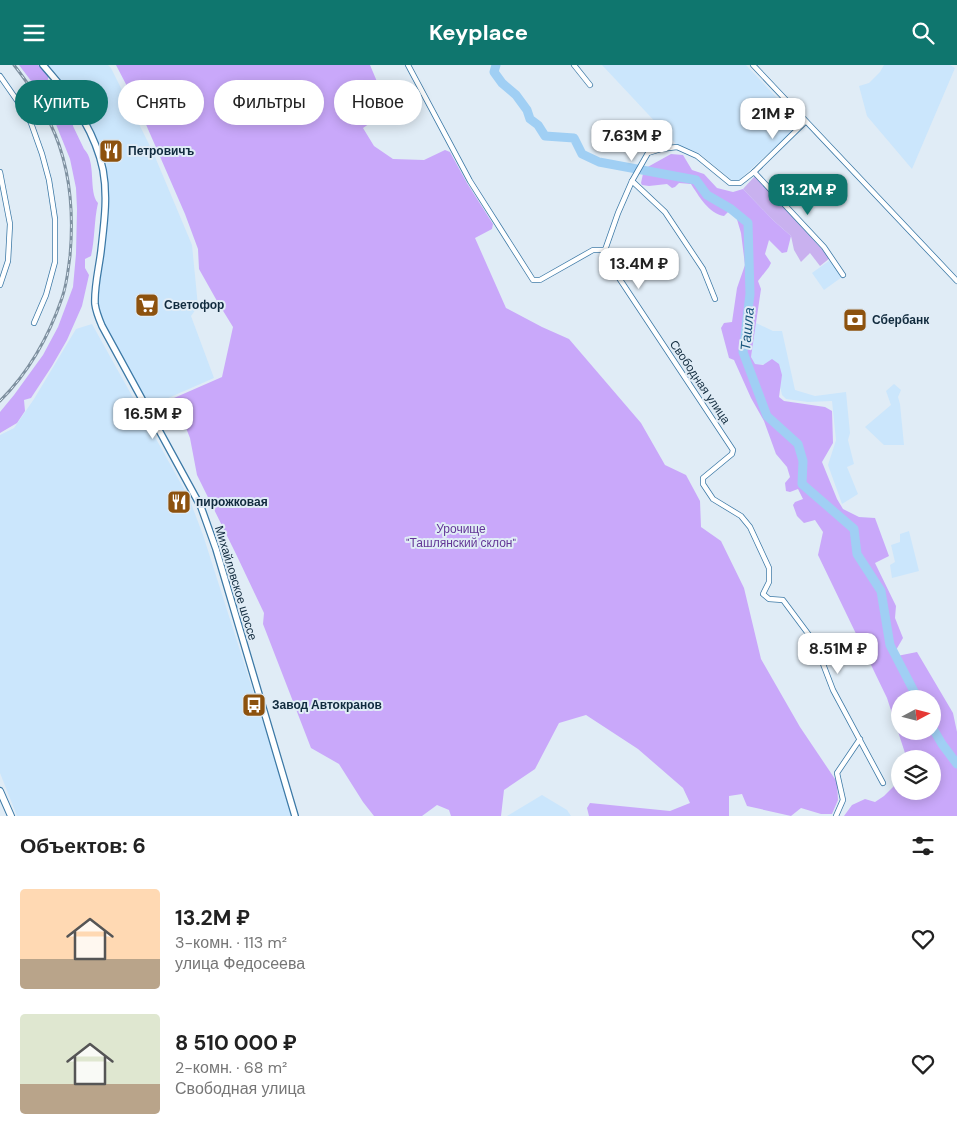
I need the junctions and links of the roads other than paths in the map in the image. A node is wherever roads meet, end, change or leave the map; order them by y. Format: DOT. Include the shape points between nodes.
graph roads {
  1 [pos="43,65"];
  2 [pos="408,65"];
  3 [pos="574,65"];
  4 [pos="752,65"];
  5 [pos="0,76"];
  6 [pos="590,85"];
  7 [pos="805,122"];
  8 [pos="0,172"];
  9 [pos="754,172"];
  10 [pos="632,181"];
  11 [pos="605,250"];
  12 [pos="843,275"];
  13 [pos="957,281"];
  14 [pos="0,285"];
  15 [pos="715,299"];
  16 [pos="34,323"];
  17 [pos="860,739"];
  18 [pos="883,783"];
  19 [pos="0,791"];
  20 [pos="10,816"];
  21 [pos="295,816"];
  22 [pos="836,816"];
  1 -- 21 [label="main road, Михайловское шоссе" via="83,118 96,145 103,172 105,217 95,303 97,315 201,507"];
  2 -- 11 [label="street" via="470,181 533,280 540,280 593,250"];
  3 -- 6 [label="street"];
  4 -- 7 [label="street"];
  5 -- 16 [label="street" via="31,123 49,180 55,219 55,262"];
  7 -- 9 [label="street"];
  7 -- 13 [label="street"];
  8 -- 14 [label="street" via="10,224 8,261"];
  9 -- 10 [label="street" via="740,183 730,183 697,156 677,147 648,153"];
  9 -- 12 [label="street" via="824,247"];
  10 -- 11 [label="street"];
  10 -- 15 [label="street" via="665,212 703,269"];
  11 -- 17 [label="street, Свободная улица" via="619,278 733,450 703,478 703,484 713,499 741,516 750,527 769,568 769,582 763,594 769,599 783,600 815,643 834,690"];
  17 -- 18 [label="street, Свободная улица"];
  17 -- 22 [label="street" via="837,773 842,800"];
  19 -- 20 [label="main road"];
}
